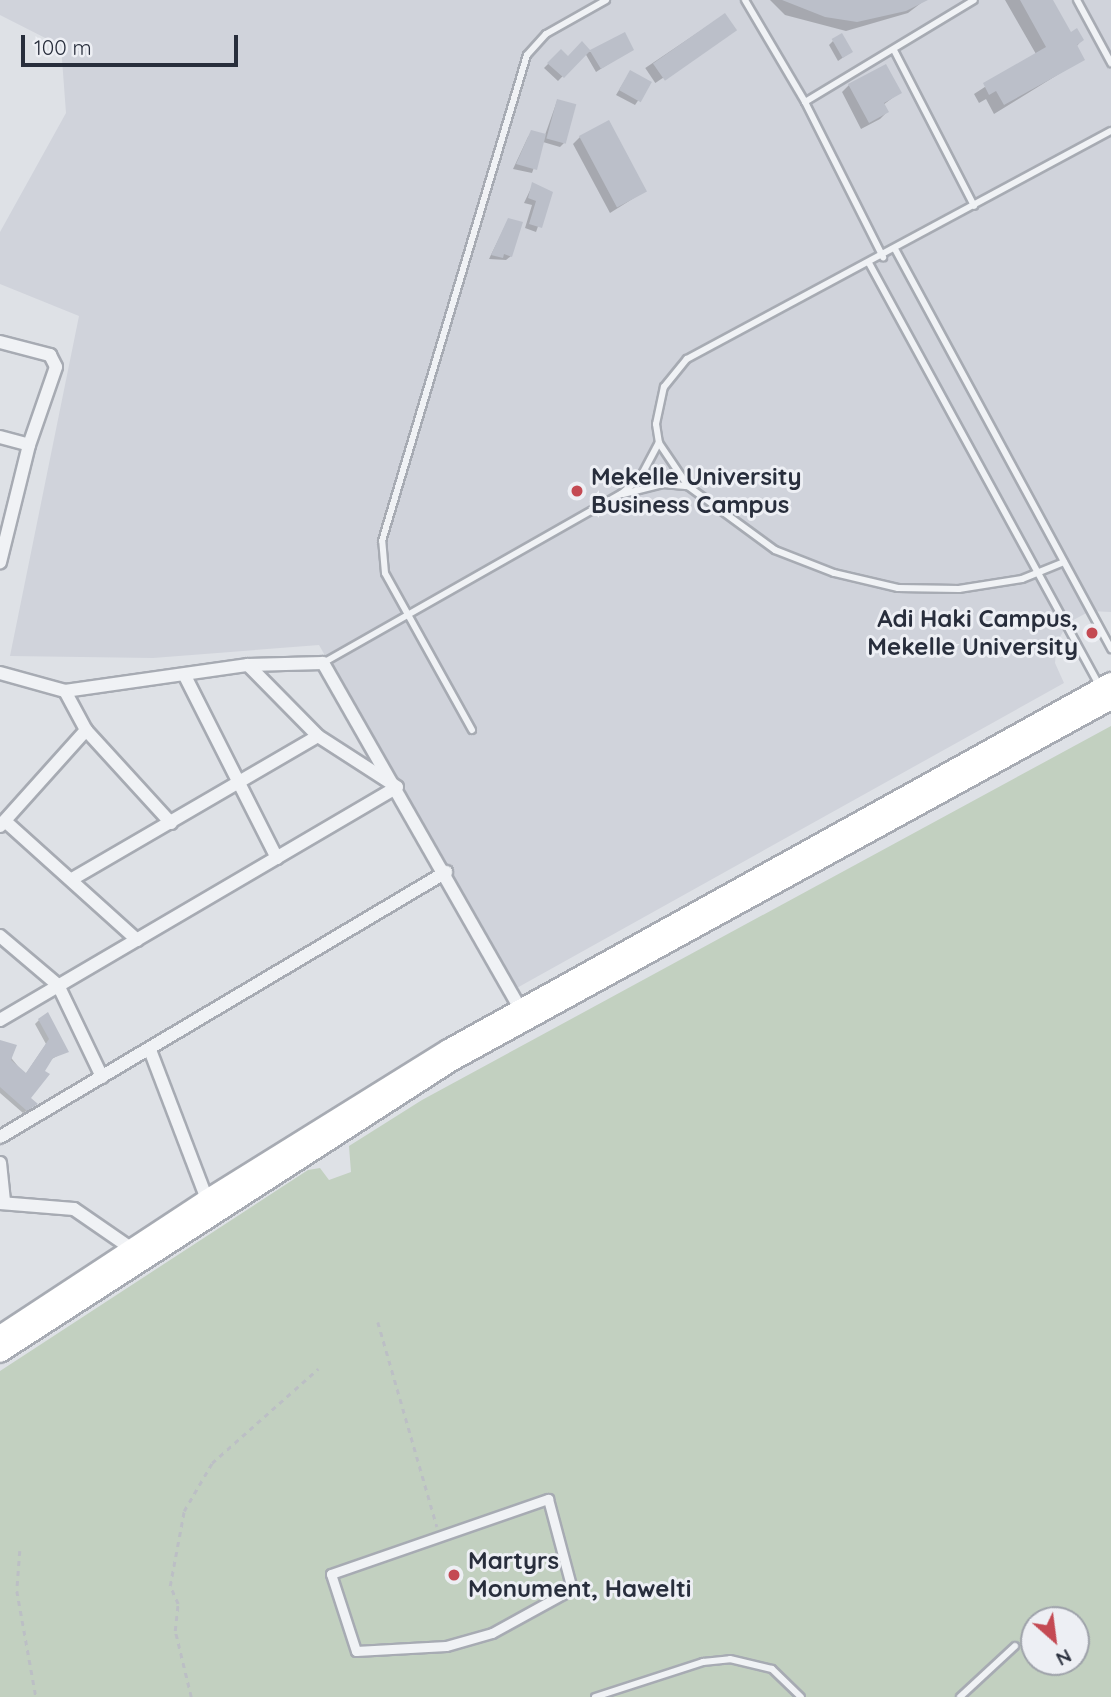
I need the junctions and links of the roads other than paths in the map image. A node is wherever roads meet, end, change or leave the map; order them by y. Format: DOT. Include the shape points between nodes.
graph roads {
  1 [pos="606,0"];
  2 [pos="745,0"];
  3 [pos="974,0"];
  4 [pos="1077,0"];
  5 [pos="895,52"];
  6 [pos="1111,63"];
  7 [pos="805,102"];
  8 [pos="1111,131"];
  9 [pos="974,205"];
  10 [pos="895,249"];
  11 [pos="884,257"];
  12 [pos="869,263"];
  13 [pos="0,342"];
  14 [pos="0,437"];
  15 [pos="659,443"];
  16 [pos="29,445"];
  17 [pos="688,486"];
  18 [pos="621,494"];
  19 [pos="0,562"];
  20 [pos="1064,562"];
  21 [pos="1040,574"];
  22 [pos="407,616"];
  23 [pos="1111,649"];
  24 [pos="323,663"];
  25 [pos="248,665"];
  26 [pos="0,673"];
  27 [pos="185,676"];
  28 [pos="1108,690"];
  29 [pos="65,691"];
  30 [pos="86,730"];
  31 [pos="472,730"];
  32 [pos="318,736"];
  33 [pos="238,784"];
  34 [pos="397,787"];
  35 [pos="2,823"];
  36 [pos="171,823"];
  37 [pos="277,858"];
  38 [pos="446,873"];
  39 [pos="74,878"];
  40 [pos="0,936"];
  41 [pos="137,940"];
  42 [pos="58,985"];
  43 [pos="520,1008"];
  44 [pos="0,1020"];
  45 [pos="150,1050"];
  46 [pos="102,1077"];
  47 [pos="0,1137"];
  48 [pos="0,1163"];
  49 [pos="207,1199"];
  50 [pos="2,1203"];
  51 [pos="132,1249"];
  52 [pos="0,1335"];
  53 [pos="0,1353"];
  54 [pos="1015,1646"];
  55 [pos="356,1651"];
  56 [pos="595,1697"];
  57 [pos="801,1697"];
  58 [pos="960,1697"];
  1 -- 22 [label="lane" via="546,34 527,55 521,70 382,541 385,573"];
  2 -- 7 [label="lane"];
  3 -- 5 [label="lane"];
  4 -- 6 [label="lane"];
  5 -- 7 [label="lane"];
  5 -- 9 [label="lane"];
  7 -- 11 [label="lane"];
  8 -- 9 [label="lane"];
  9 -- 10 [label="lane"];
  10 -- 11 [label="lane"];
  10 -- 20 [label="lane"];
  11 -- 12 [label="lane"];
  12 -- 15 [label="lane" via="673,371 664,387 656,424"];
  12 -- 21 [label="lane"];
  13 -- 16 [label="street" via="50,355 56,367"];
  14 -- 16 [label="street"];
  15 -- 17 [label="lane"];
  15 -- 18 [label="lane" via="640,478"];
  16 -- 19 [label="street"];
  17 -- 18 [label="lane" via="663,484"];
  17 -- 21 [label="lane" via="775,550 866,581 898,588 959,589"];
  18 -- 22 [label="lane"];
  20 -- 21 [label="lane"];
  20 -- 23 [label="lane"];
  21 -- 28 [label="lane"];
  22 -- 24 [label="lane"];
  22 -- 31 [label="lane"];
  24 -- 25 [label="street"];
  24 -- 34 [label="street"];
  25 -- 27 [label="street"];
  25 -- 32 [label="street"];
  26 -- 29 [label="street"];
  27 -- 29 [label="street"];
  27 -- 33 [label="street"];
  28 -- 43 [label="main road"];
  28 -- 53 [label="main road" via="451,1062"];
  29 -- 30 [label="street"];
  30 -- 35 [label="street"];
  30 -- 36 [label="street"];
  32 -- 33 [label="street"];
  32 -- 34 [label="street"];
  33 -- 36 [label="street"];
  33 -- 37 [label="street"];
  34 -- 37 [label="street"];
  34 -- 38 [label="street"];
  35 -- 39 [label="street"];
  36 -- 39 [label="street"];
  37 -- 41 [label="street"];
  38 -- 43 [label="street"];
  38 -- 45 [label="street"];
  39 -- 41 [label="street"];
  40 -- 42 [label="street"];
  41 -- 42 [label="street"];
  42 -- 44 [label="street"];
  42 -- 46 [label="street"];
  43 -- 49 [label="main road"];
  45 -- 46 [label="street"];
  45 -- 49 [label="street"];
  46 -- 47 [label="street"];
  48 -- 50 [label="street"];
  49 -- 51 [label="main road"];
  50 -- 51 [label="street" via="74,1209"];
  51 -- 52 [label="main road"];
  54 -- 58 [label="lane"];
  55 -- 55 [label="street" via="331,1574 548,1499 572,1589 492,1633 458,1643"];
  56 -- 57 [label="lane" via="703,1662 730,1659 772,1669"];
}
